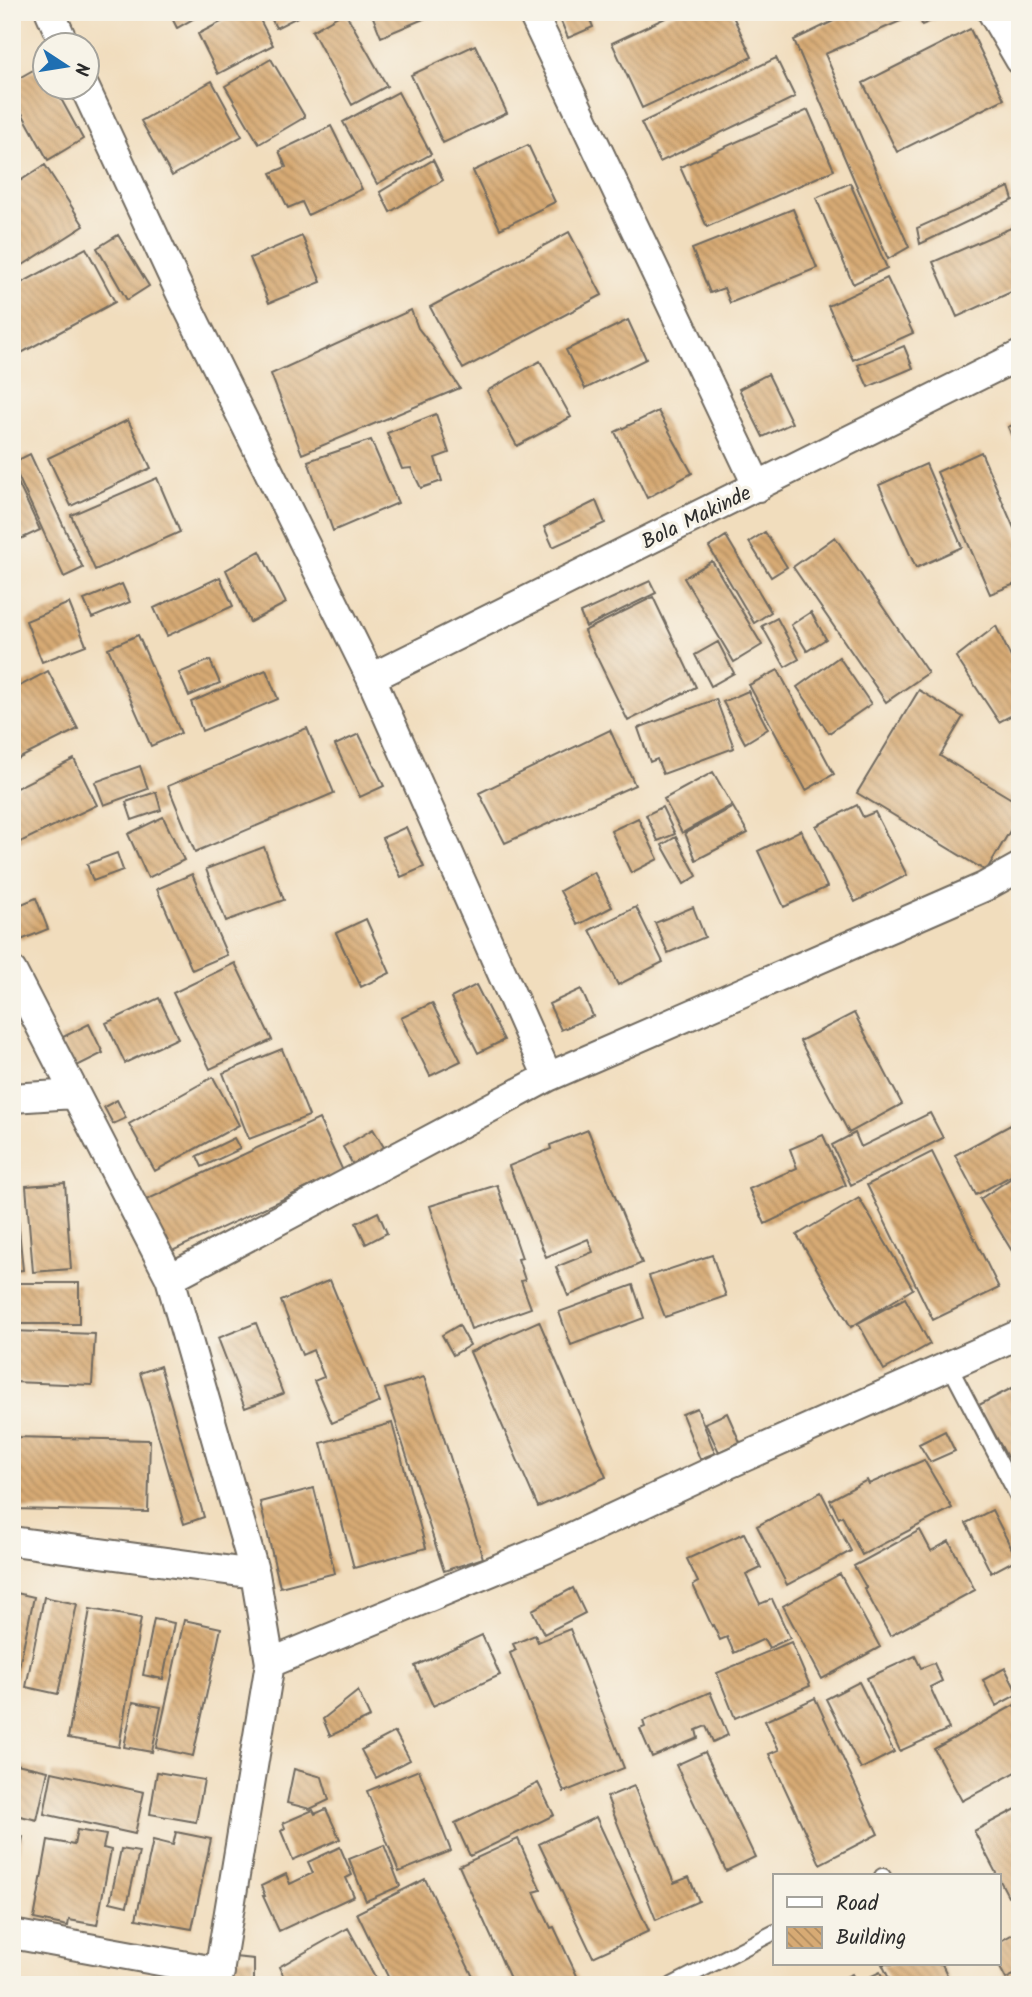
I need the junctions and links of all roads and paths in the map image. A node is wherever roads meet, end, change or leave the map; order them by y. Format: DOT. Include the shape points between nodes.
graph roads {
  1 [pos="50,12"];
  2 [pos="532,12"];
  3 [pos="992,12"];
  4 [pos="59,32"];
  5 [pos="1020,60"];
  6 [pos="92,102"];
  7 [pos="1020,355"];
  8 [pos="758,487"];
  9 [pos="371,678"];
  10 [pos="1020,867"];
  11 [pos="12,971"];
  12 [pos="548,1077"];
  13 [pos="74,1094"];
  14 [pos="12,1098"];
  15 [pos="170,1278"];
  16 [pos="1020,1334"];
  17 [pos="949,1366"];
  18 [pos="1020,1501"];
  19 [pos="12,1541"];
  20 [pos="255,1574"];
  21 [pos="270,1663"];
  22 [pos="773,1933"];
  23 [pos="12,1934"];
  24 [pos="218,1978"];
  25 [pos="672,1985"];
  1 -- 4 [label="street"];
  2 -- 8 [label="street"];
  3 -- 5 [label="street"];
  6 -- 9 [label="street"];
  7 -- 8 [label="street, Bola Makinde"];
  8 -- 9 [label="street, Bola Makinde"];
  9 -- 12 [label="street"];
  10 -- 12 [label="street" via="984,887"];
  11 -- 13 [label="street"];
  12 -- 15 [label="street"];
  13 -- 14 [label="street"];
  13 -- 15 [label="street"];
  15 -- 20 [label="street"];
  16 -- 17 [label="street"];
  17 -- 18 [label="lane"];
  17 -- 21 [label="street" via="548,1548"];
  19 -- 20 [label="street"];
  20 -- 21 [label="street"];
  21 -- 24 [label="street"];
  22 -- 25 [label="lane"];
  23 -- 24 [label="street"];
}
